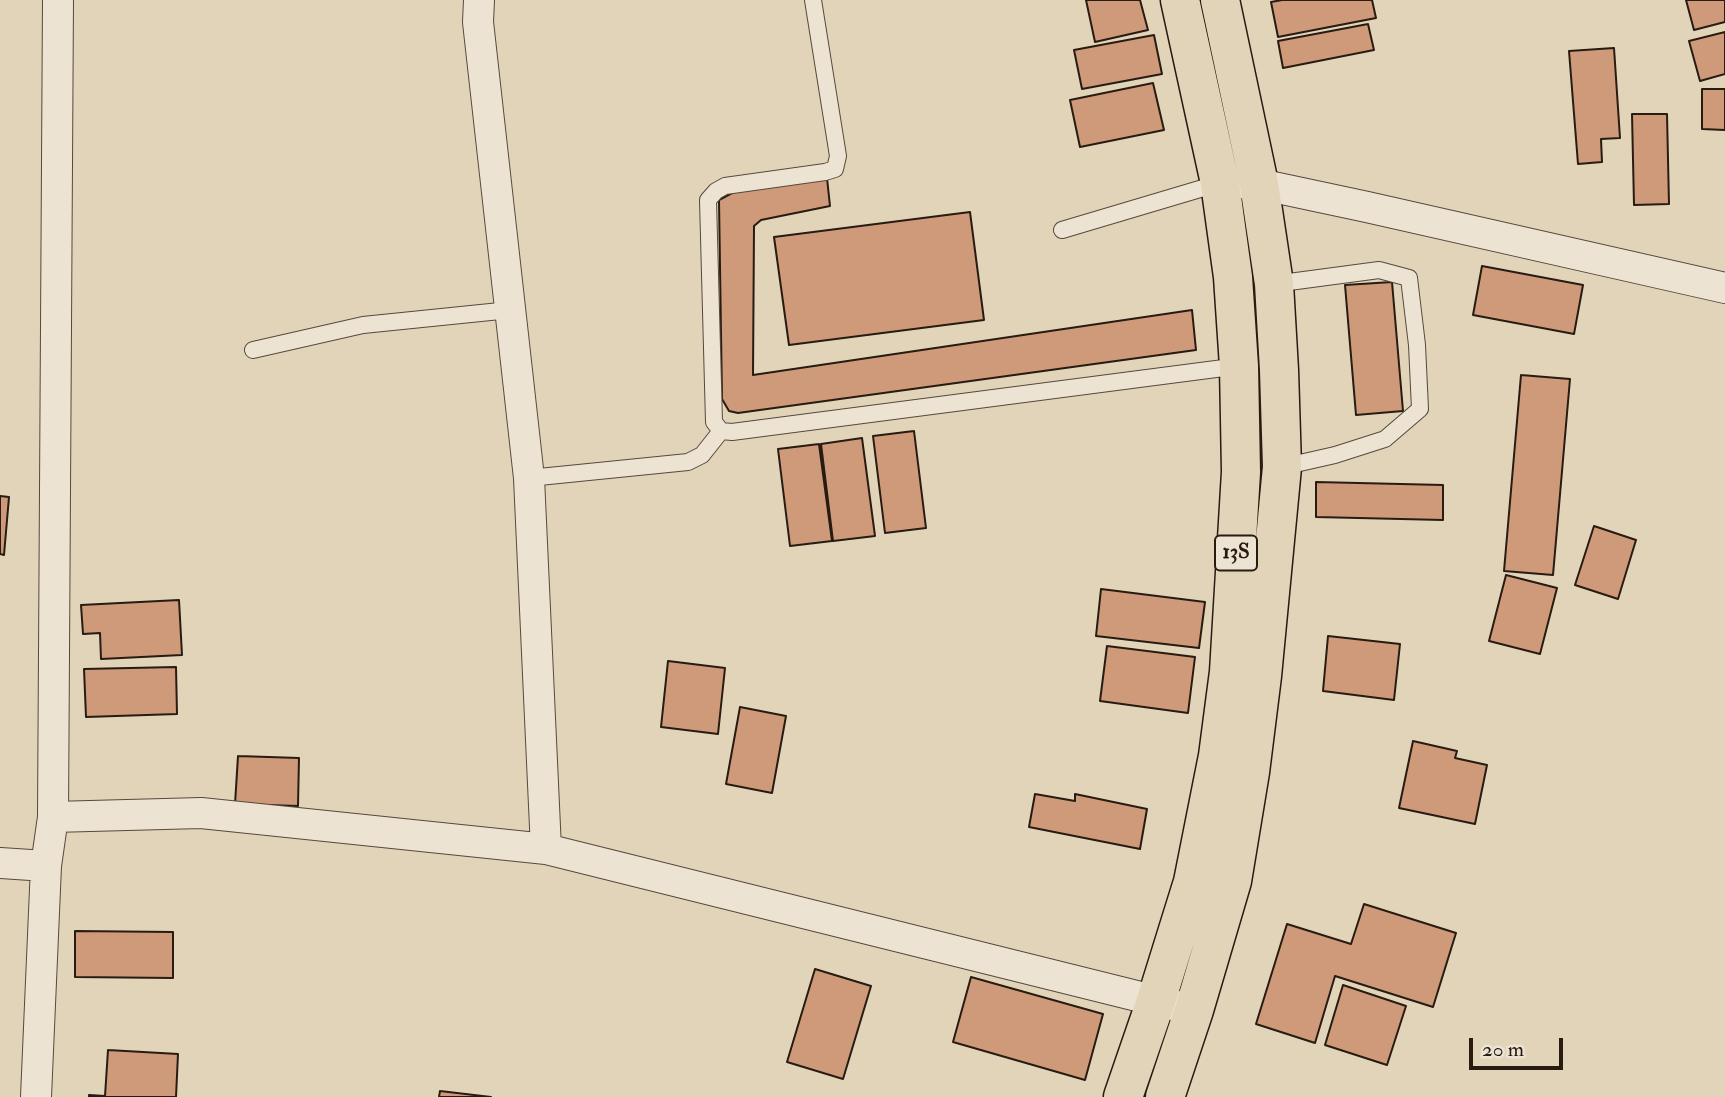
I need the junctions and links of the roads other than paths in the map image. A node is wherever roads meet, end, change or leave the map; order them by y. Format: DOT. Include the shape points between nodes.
graph roads {
  1 [pos="58,0"];
  2 [pos="479,0"];
  3 [pos="813,0"];
  4 [pos="1180,0"];
  5 [pos="1220,0"];
  6 [pos="1220,183"];
  7 [pos="1259,184"];
  8 [pos="1062,230"];
  9 [pos="1274,284"];
  10 [pos="1725,288"];
  11 [pos="510,310"];
  12 [pos="253,350"];
  13 [pos="1239,366"];
  14 [pos="721,431"];
  15 [pos="1282,467"];
  16 [pos="529,478"];
  17 [pos="53,817"];
  18 [pos="546,849"];
  19 [pos="0,863"];
  20 [pos="46,866"];
  21 [pos="1156,1001"];
  22 [pos="1194,1010"];
  23 [pos="36,1097"];
  24 [pos="1123,1097"];
  25 [pos="1165,1097"];
  1 -- 17 [label="street"];
  2 -- 11 [label="street"];
  3 -- 14 [label="lane" via="838,156 835,169 725,186 708,200 714,422"];
  4 -- 6 [label="highway, 13S"];
  5 -- 7 [label="highway, 13S"];
  6 -- 7 [label="street"];
  6 -- 8 [label="lane"];
  6 -- 13 [label="highway, 13S"];
  7 -- 9 [label="highway, 13S"];
  7 -- 10 [label="street"];
  9 -- 15 [label="highway, 13S"];
  9 -- 15 [label="lane" via="1379,270 1409,278 1420,409 1385,439"];
  11 -- 12 [label="lane" via="363,325"];
  11 -- 16 [label="street"];
  13 -- 14 [label="lane"];
  13 -- 21 [label="highway, 13S" via="1241,472 1229,672 1194,882"];
  14 -- 16 [label="lane" via="702,455 688,462"];
  15 -- 22 [label="highway, 13S" via="1251,772 1232,881"];
  16 -- 18 [label="street"];
  17 -- 18 [label="street" via="201,813"];
  17 -- 20 [label="street"];
  18 -- 21 [label="street"];
  19 -- 20 [label="street"];
  20 -- 23 [label="street"];
  21 -- 22 [label="street"];
  21 -- 24 [label="highway, 13S"];
  22 -- 25 [label="highway, 13S"];
}
